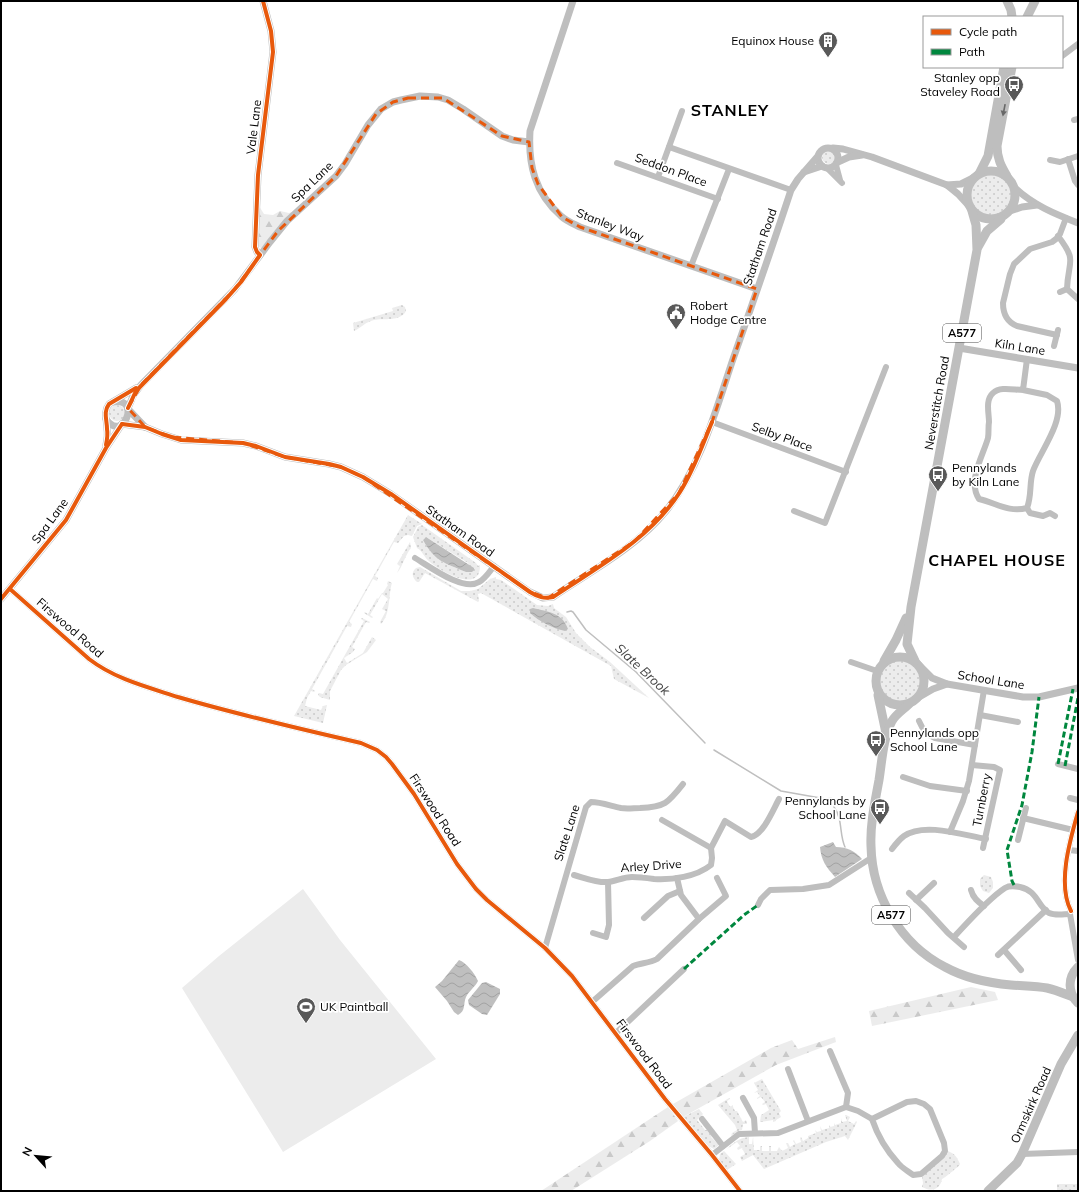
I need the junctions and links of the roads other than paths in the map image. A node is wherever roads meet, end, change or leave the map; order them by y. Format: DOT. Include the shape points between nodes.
graph roads {
  1 [pos="264,1"];
  2 [pos="572,1"];
  3 [pos="1007,1"];
  4 [pos="1035,1"];
  5 [pos="1012,16"];
  6 [pos="1028,16"];
  7 [pos="1078,44"];
  8 [pos="1063,55"];
  9 [pos="1008,69"];
  10 [pos="1004,91"];
  11 [pos="682,111"];
  12 [pos="529,142"];
  13 [pos="669,147"];
  14 [pos="833,148"];
  15 [pos="864,155"];
  16 [pos="818,156"];
  17 [pos="1078,156"];
  18 [pos="1050,160"];
  19 [pos="1068,160"];
  20 [pos="617,163"];
  21 [pos="837,164"];
  22 [pos="824,167"];
  23 [pos="729,169"];
  24 [pos="803,172"];
  25 [pos="977,176"];
  26 [pos="658,177"];
  27 [pos="1008,177"];
  28 [pos="947,185"];
  29 [pos="1078,186"];
  30 [pos="1015,188"];
  31 [pos="792,190"];
  32 [pos="718,199"];
  33 [pos="1037,205"];
  34 [pos="971,208"];
  35 [pos="1007,214"];
  36 [pos="1066,218"];
  37 [pos="1078,224"];
  38 [pos="1058,236"];
  39 [pos="977,250"];
  40 [pos="260,255"];
  41 [pos="691,266"];
  42 [pos="1067,288"];
  43 [pos="757,289"];
  44 [pos="1060,292"];
  45 [pos="1078,299"];
  46 [pos="1054,346"];
  47 [pos="959,348"];
  48 [pos="1027,360"];
  49 [pos="886,367"];
  50 [pos="1078,368"];
  51 [pos="141,385"];
  52 [pos="1023,390"];
  53 [pos="113,402"];
  54 [pos="128,409"];
  55 [pos="106,419"];
  56 [pos="712,422"];
  57 [pos="122,424"];
  58 [pos="145,427"];
  59 [pos="106,448"];
  60 [pos="846,472"];
  61 [pos="1027,508"];
  62 [pos="794,511"];
  63 [pos="1055,516"];
  64 [pos="415,558"];
  65 [pos="494,566"];
  66 [pos="10,588"];
  67 [pos="1,599"];
  68 [pos="911,607"];
  69 [pos="852,662"];
  70 [pos="882,663"];
  71 [pos="916,663"];
  72 [pos="877,671"];
  73 [pos="947,684"];
  74 [pos="1078,688"];
  75 [pos="984,690"];
  76 [pos="877,691"];
  77 [pos="911,702"];
  78 [pos="980,715"];
  79 [pos="919,721"];
  80 [pos="1018,722"];
  81 [pos="886,736"];
  82 [pos="975,745"];
  83 [pos="1058,764"];
  84 [pos="972,765"];
  85 [pos="1078,769"];
  86 [pos="903,777"];
  87 [pos="683,784"];
  88 [pos="967,792"];
  89 [pos="1070,798"];
  90 [pos="779,799"];
  91 [pos="1078,800"];
  92 [pos="1026,808"];
  93 [pos="1078,812"];
  94 [pos="1023,818"];
  95 [pos="662,820"];
  96 [pos="1073,830"];
  97 [pos="950,832"];
  98 [pos="986,839"];
  99 [pos="1018,840"];
  100 [pos="711,848"];
  101 [pos="983,848"];
  102 [pos="892,850"];
  103 [pos="1069,850"];
  104 [pos="1078,851"];
  105 [pos="868,860"];
  106 [pos="574,875"];
  107 [pos="677,878"];
  108 [pos="717,878"];
  109 [pos="608,882"];
  110 [pos="935,884"];
  111 [pos="972,890"];
  112 [pos="680,891"];
  113 [pos="909,893"];
  114 [pos="916,900"];
  115 [pos="758,905"];
  116 [pos="984,906"];
  117 [pos="1078,908"];
  118 [pos="1046,910"];
  119 [pos="1071,912"];
  120 [pos="644,918"];
  121 [pos="699,919"];
  122 [pos="593,933"];
  123 [pos="954,937"];
  124 [pos="964,947"];
  125 [pos="545,948"];
  126 [pos="1004,950"];
  127 [pos="998,955"];
  128 [pos="1078,960"];
  129 [pos="1078,967"];
  130 [pos="684,969"];
  131 [pos="1021,970"];
  132 [pos="1070,980"];
  133 [pos="1049,988"];
  134 [pos="1076,1000"];
  135 [pos="592,1002"];
  136 [pos="616,1033"];
  137 [pos="1077,1040"];
  138 [pos="830,1050"];
  139 [pos="788,1069"];
  140 [pos="743,1098"];
  141 [pos="846,1107"];
  142 [pos="702,1119"];
  143 [pos="872,1119"];
  144 [pos="808,1121"];
  145 [pos="755,1133"];
  146 [pos="723,1146"];
  147 [pos="1078,1152"];
  148 [pos="1022,1154"];
  149 [pos="712,1155"];
  150 [pos="740,1191"];
  151 [pos="988,1191"];
  1 -- 40 [label="street, Vale Lane" via="273,52 256,197 255,247"];
  2 -- 12 [label="street, Stanley Way" via="530,131"];
  3 -- 5 [label="main road"];
  4 -- 6 [label="main road"];
  7 -- 8 [label="street"];
  9 -- 10 [label="main road, A577"];
  10 -- 25 [label="main road, A577" via="988,156"];
  10 -- 27 [label="main road, A577, one-way" via="997,153"];
  11 -- 13 [label="street"];
  12 -- 40 [label="street, Spa Lane" via="502,136 443,98 420,96 393,102 381,109 372,119 336,176 286,221"];
  12 -- 41 [label="street, Stanley Way" via="532,168 538,184 562,217 580,227"];
  13 -- 23 [label="street, Seddon Place"];
  13 -- 26 [label="street"];
  14 -- 15 [label="street"];
  14 -- 16 [label="street" via="823,149"];
  14 -- 21 [label="street" via="839,156"];
  15 -- 21 [label="street" via="849,157"];
  15 -- 28 [label="street"];
  16 -- 22 [label="street"];
  16 -- 24 [label="street, Statham Road"];
  17 -- 19 [label="street"];
  18 -- 19 [label="street"];
  19 -- 29 [label="street"];
  20 -- 26 [label="street, Seddon Place"];
  21 -- 22 [label="street" via="830,168"];
  21 -- 22 [label="street" via="842,183"];
  22 -- 24 [label="street"];
  23 -- 31 [label="street, Seddon Place"];
  23 -- 32 [label="street, Seddon Place"];
  24 -- 31 [label="street, Statham Road"];
  25 -- 27 [label="main road" via="986,171 994,171"];
  25 -- 28 [label="street" via="961,184"];
  25 -- 34 [label="main road, A577" via="967,191"];
  26 -- 32 [label="street, Seddon Place"];
  27 -- 30 [label="main road, A577"];
  28 -- 34 [label="street"];
  30 -- 33 [label="street"];
  30 -- 35 [label="main road" via="1015,200"];
  31 -- 43 [label="street, Statham Road"];
  32 -- 41 [label="street, Seddon Place"];
  33 -- 35 [label="street" via="1022,207"];
  33 -- 36 [label="street"];
  34 -- 35 [label="main road" via="983,219 997,219"];
  34 -- 39 [label="main road, Neverstitch Road / A577" via="976,222"];
  35 -- 39 [label="main road, Neverstitch Road / A577" via="987,231"];
  36 -- 37 [label="street"];
  36 -- 38 [label="street"];
  38 -- 42 [label="street" via="1069,250 1071,258"];
  38 -- 46 [label="street" via="1052,242 1030,249 1017,260 1010,274 1003,308 1006,317 1013,324 1057,332"];
  39 -- 47 [label="main road, Neverstitch Road / A577"];
  40 -- 51 [label="street, Spa Lane" via="226,299"];
  41 -- 43 [label="street, Stanley Way"];
  42 -- 44 [label="street"];
  42 -- 45 [label="street"];
  43 -- 56 [label="street, Statham Road"];
  47 -- 48 [label="street, Kiln Lane"];
  47 -- 68 [label="main road, Neverstitch Road / A577"];
  48 -- 50 [label="street, Kiln Lane"];
  48 -- 52 [label="street"];
  49 -- 60 [label="street"];
  51 -- 53 [label="street, Spa Lane"];
  51 -- 54 [label="street, Spa Lane"];
  52 -- 61 [label="street" via="1047,395 1057,401 1058,405 1054,427 1033,473"];
  52 -- 61 [label="street" via="1000,389 990,397 988,436 978,465 975,493 979,499 1012,510"];
  53 -- 54 [label="street" via="120,402"];
  53 -- 55 [label="street" via="107,407"];
  54 -- 57 [label="street" via="127,419"];
  54 -- 58 [label="street, Statham Road"];
  55 -- 57 [label="street" via="114,425"];
  55 -- 59 [label="street, Spa Lane"];
  56 -- 60 [label="street, Selby Place"];
  56 -- 65 [label="street, Statham Road" via="690,475 656,522 623,550 552,597 543,598 530,592"];
  57 -- 58 [label="street, Statham Road"];
  57 -- 59 [label="street, Spa Lane"];
  58 -- 65 [label="street, Statham Road" via="181,440 243,443 284,458 341,467 391,494"];
  59 -- 66 [label="street, Spa Lane" via="66,520"];
  60 -- 62 [label="street" via="825,523"];
  61 -- 63 [label="street" via="1030,513"];
  64 -- 65 [label="street" via="469,586 479,582"];
  66 -- 67 [label="street, Spa Lane"];
  66 -- 125 [label="street, Firswood Road" via="89,658 120,677 238,714 361,743 377,750 386,757 414,794 467,879 487,900"];
  68 -- 70 [label="main road, Neverstitch Road / A577"];
  68 -- 71 [label="main road, Neverstitch Road / A577" via="907,644"];
  69 -- 72 [label="street"];
  70 -- 71 [label="main road" via="902,656"];
  70 -- 72 [label="main road, A577"];
  71 -- 73 [label="street, School Lane" via="932,678"];
  71 -- 77 [label="main road, A577" via="924,679 922,691"];
  72 -- 76 [label="main road, A577"];
  73 -- 75 [label="street, School Lane"];
  73 -- 77 [label="street, School Lane"];
  74 -- 75 [label="street, School Lane" via="1030,697"];
  75 -- 78 [label="street, Turnberry"];
  76 -- 77 [label="main road" via="887,702 894,705"];
  76 -- 81 [label="main road, A577"];
  77 -- 81 [label="main road, A577" via="895,718"];
  78 -- 80 [label="street"];
  78 -- 82 [label="street, Turnberry"];
  79 -- 82 [label="street" via="925,733 935,738"];
  81 -- 133 [label="main road, A577" via="871,845 877,885 891,916 915,946 954,972 1009,985"];
  82 -- 84 [label="street, Turnberry"];
  83 -- 85 [label="street"];
  84 -- 88 [label="street, Turnberry"];
  84 -- 98 [label="street, Turnberry" via="1000,770"];
  86 -- 88 [label="street, Turnberry" via="930,786"];
  87 -- 125 [label="street, Slate Lane" via="673,797 655,808 622,808 596,802 591,802 586,807"];
  88 -- 97 [label="street, Turnberry"];
  89 -- 91 [label="street"];
  90 -- 100 [label="street" via="755,836 751,837 725,821"];
  92 -- 94 [label="street"];
  93 -- 96 [label="street"];
  94 -- 96 [label="street"];
  94 -- 99 [label="street"];
  95 -- 100 [label="street"];
  96 -- 103 [label="street"];
  97 -- 98 [label="street, Turnberry"];
  97 -- 102 [label="street, Turnberry" via="921,829 904,836"];
  98 -- 101 [label="street, Turnberry"];
  100 -- 107 [label="street, Arley Drive" via="711,865 696,873"];
  103 -- 104 [label="street"];
  103 -- 119 [label="street" via="1065,876 1066,898"];
  105 -- 115 [label="street" via="829,885 770,890"];
  106 -- 109 [label="street, Arley Drive"];
  107 -- 109 [label="street, Arley Drive" via="629,877"];
  107 -- 112 [label="street"];
  108 -- 121 [label="street" via="726,896"];
  109 -- 122 [label="street" via="609,924 606,937"];
  110 -- 114 [label="street"];
  111 -- 116 [label="street" via="972,896"];
  112 -- 120 [label="street" via="668,896"];
  112 -- 121 [label="street" via="686,904"];
  113 -- 114 [label="street"];
  114 -- 123 [label="street"];
  116 -- 118 [label="street" via="1006,888 1014,885 1028,889"];
  116 -- 123 [label="street"];
  117 -- 119 [label="street"];
  118 -- 119 [label="street" via="1054,914"];
  118 -- 126 [label="street"];
  119 -- 128 [label="street"];
  121 -- 135 [label="street" via="657,958 633,966"];
  123 -- 124 [label="street"];
  125 -- 135 [label="street, Firswood Road"];
  126 -- 127 [label="street"];
  126 -- 131 [label="street"];
  129 -- 132 [label="main road"];
  130 -- 136 [label="street"];
  132 -- 133 [label="main road, A577" via="1058,987"];
  132 -- 134 [label="main road, A577" via="1071,992"];
  133 -- 134 [label="main road, A577"];
  135 -- 136 [label="street, Firswood Road"];
  136 -- 149 [label="street, Firswood Road" via="665,1099"];
  137 -- 148 [label="main road, Ormskirk Road" via="1062,1064"];
  138 -- 141 [label="street" via="848,1094"];
  139 -- 144 [label="street"];
  140 -- 145 [label="street" via="754,1118"];
  141 -- 143 [label="street"];
  141 -- 144 [label="street"];
  142 -- 146 [label="street"];
  143 -- 143 [label="street" via="907,1102 916,1101 924,1104 930,1109 945,1150 942,1156 921,1174 913,1175 898,1164"];
  144 -- 145 [label="street" via="778,1133"];
  145 -- 146 [label="street" via="739,1134"];
  146 -- 149 [label="street"];
  147 -- 148 [label="street"];
  148 -- 151 [label="main road, Ormskirk Road" via="1017,1163"];
  149 -- 150 [label="street, Firswood Road"];
}
